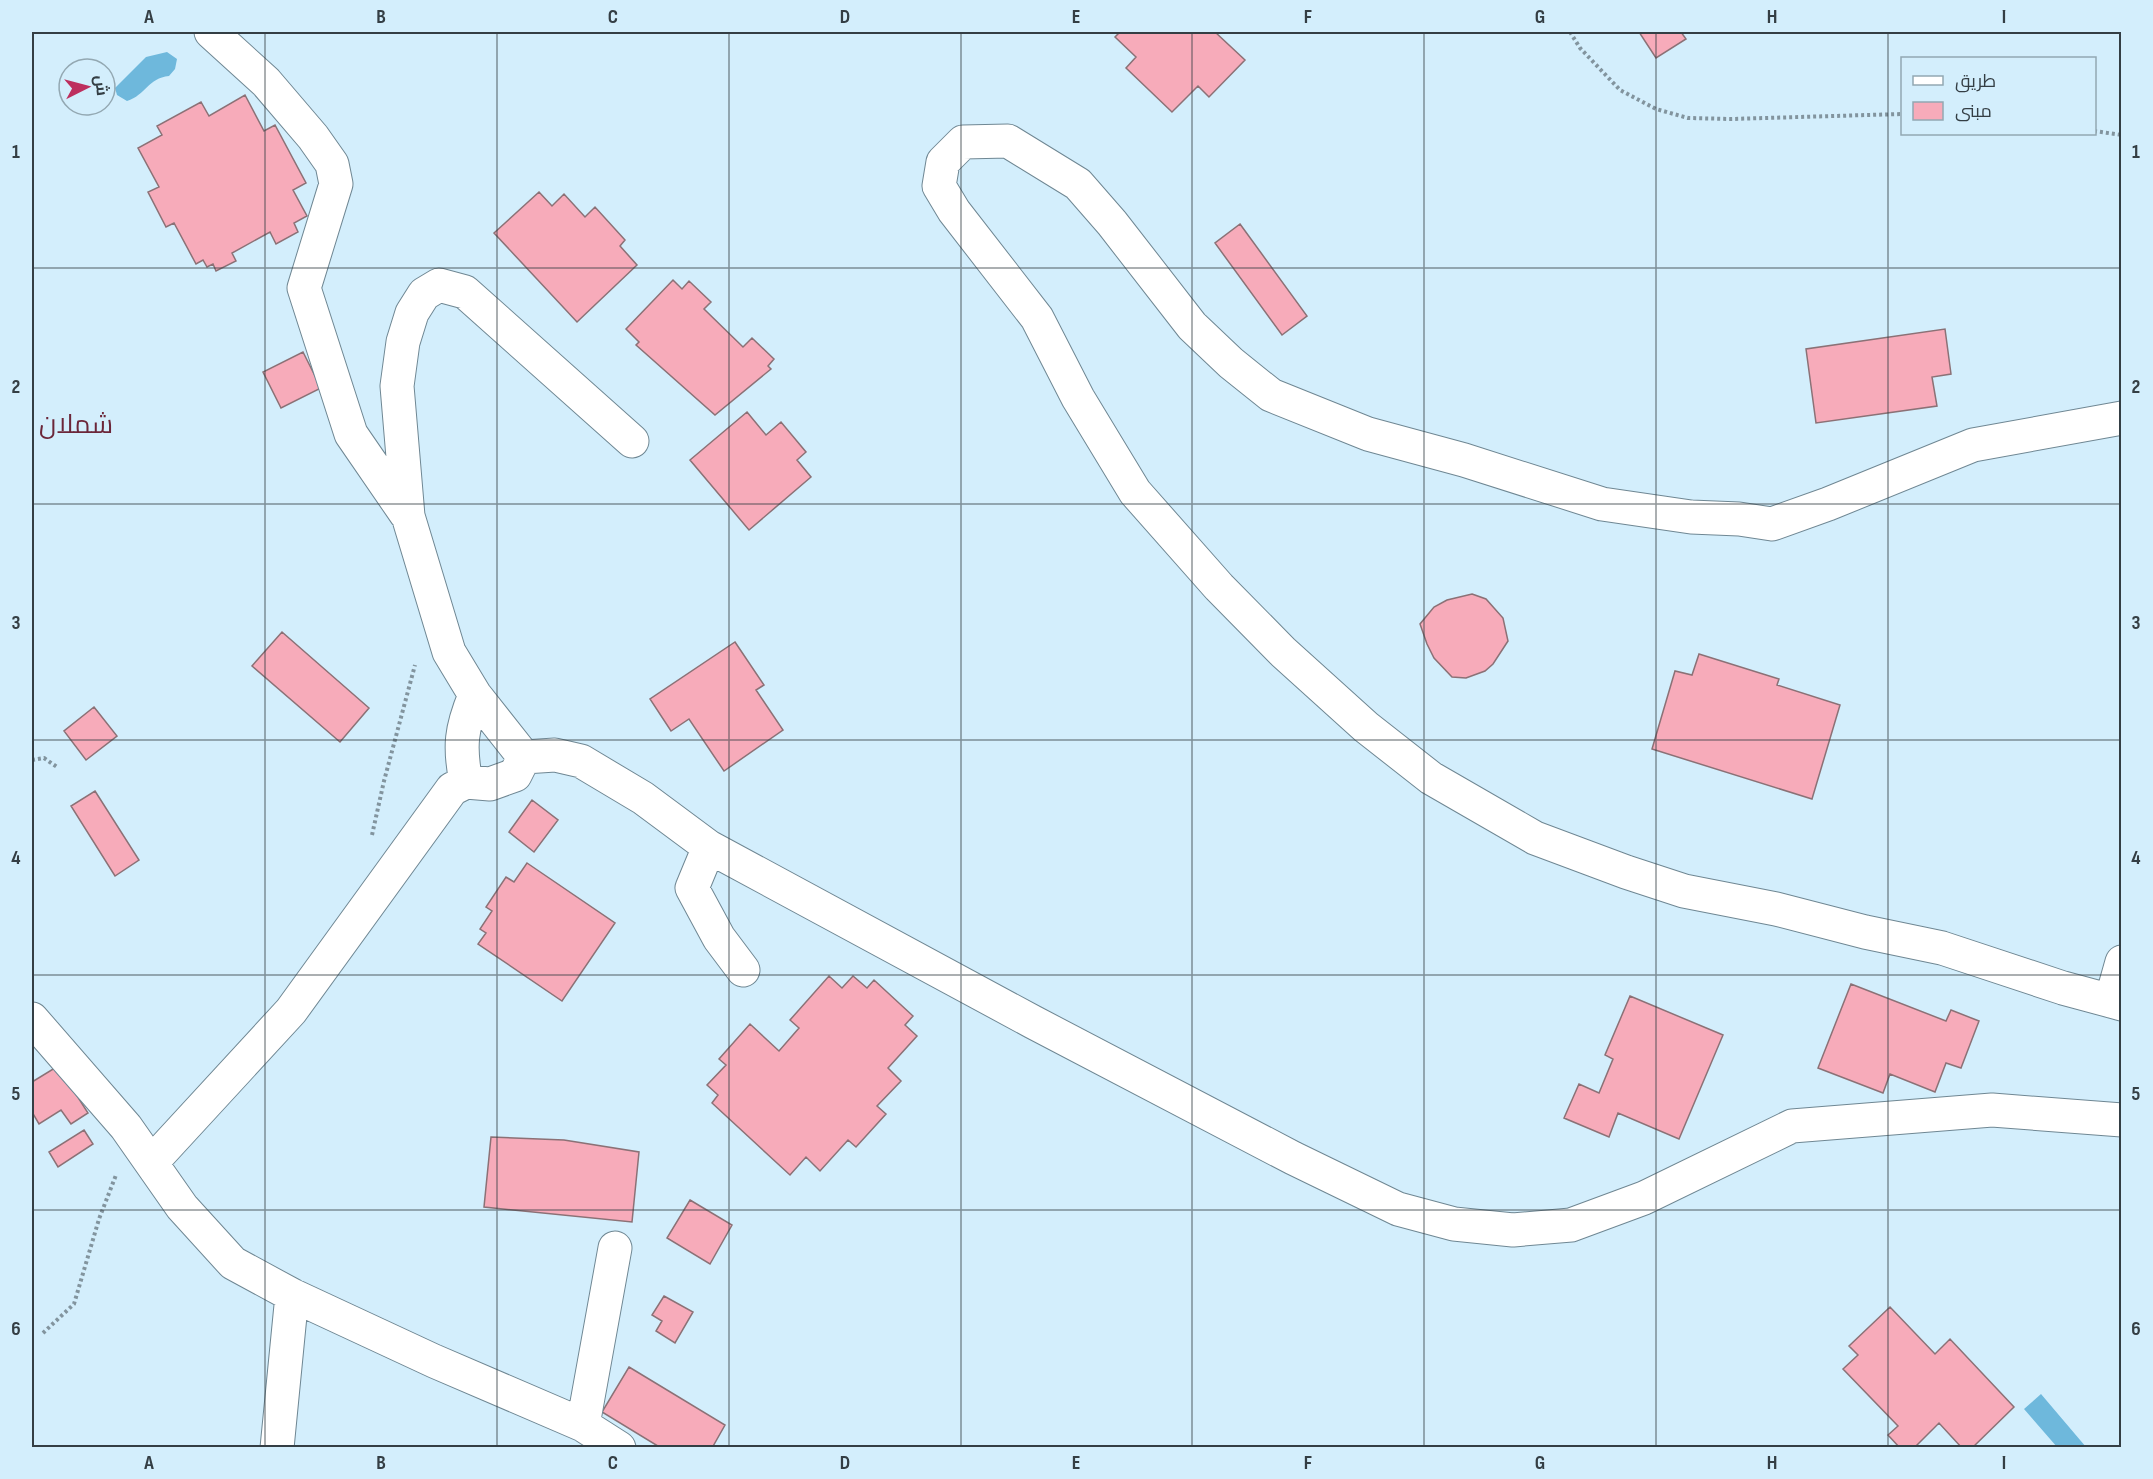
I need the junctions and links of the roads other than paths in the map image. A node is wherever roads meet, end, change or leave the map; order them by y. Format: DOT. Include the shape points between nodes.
graph roads {
  1 [pos="211,32"];
  2 [pos="2121,418"];
  3 [pos="632,441"];
  4 [pos="408,516"];
  5 [pos="475,695"];
  6 [pos="524,757"];
  7 [pos="466,782"];
  8 [pos="709,847"];
  9 [pos="2121,962"];
  10 [pos="743,970"];
  11 [pos="2116,1002"];
  12 [pos="32,1019"];
  13 [pos="2121,1120"];
  14 [pos="152,1162"];
  15 [pos="615,1248"];
  16 [pos="292,1295"];
  17 [pos="583,1425"];
  18 [pos="277,1448"];
  19 [pos="619,1448"];
  1 -- 4 [label="street" via="266,82 332,164 336,184 304,288 351,434"];
  2 -- 11 [label="street" via="1973,445 1772,524 1602,504 1464,460 1368,435 1272,395 1192,326 1078,184 1008,141 963,141 943,162 939,186 1037,318 1078,398 1135,492 1283,652 1366,727 1431,778 1535,838 1684,891 1941,948"];
  3 -- 4 [label="street" via="465,292 439,285 424,294 412,313 397,386"];
  4 -- 5 [label="street" via="449,652"];
  5 -- 6 [label="street"];
  5 -- 7 [label="street" via="460,747"];
  6 -- 7 [label="street" via="515,775 490,784"];
  6 -- 8 [label="street" via="555,755 581,761 643,798"];
  7 -- 14 [label="street" via="452,789 291,1011"];
  8 -- 10 [label="street" via="692,888 719,938"];
  8 -- 13 [label="street" via="1293,1158 1398,1209 1454,1224 1513,1230 1571,1225 1644,1198 1792,1126 1992,1110"];
  9 -- 11 [label="street"];
  12 -- 14 [label="street"];
  14 -- 16 [label="street" via="182,1207 233,1263"];
  15 -- 17 [label="street"];
  16 -- 17 [label="street"];
  16 -- 18 [label="street"];
  17 -- 19 [label="street"];
}
